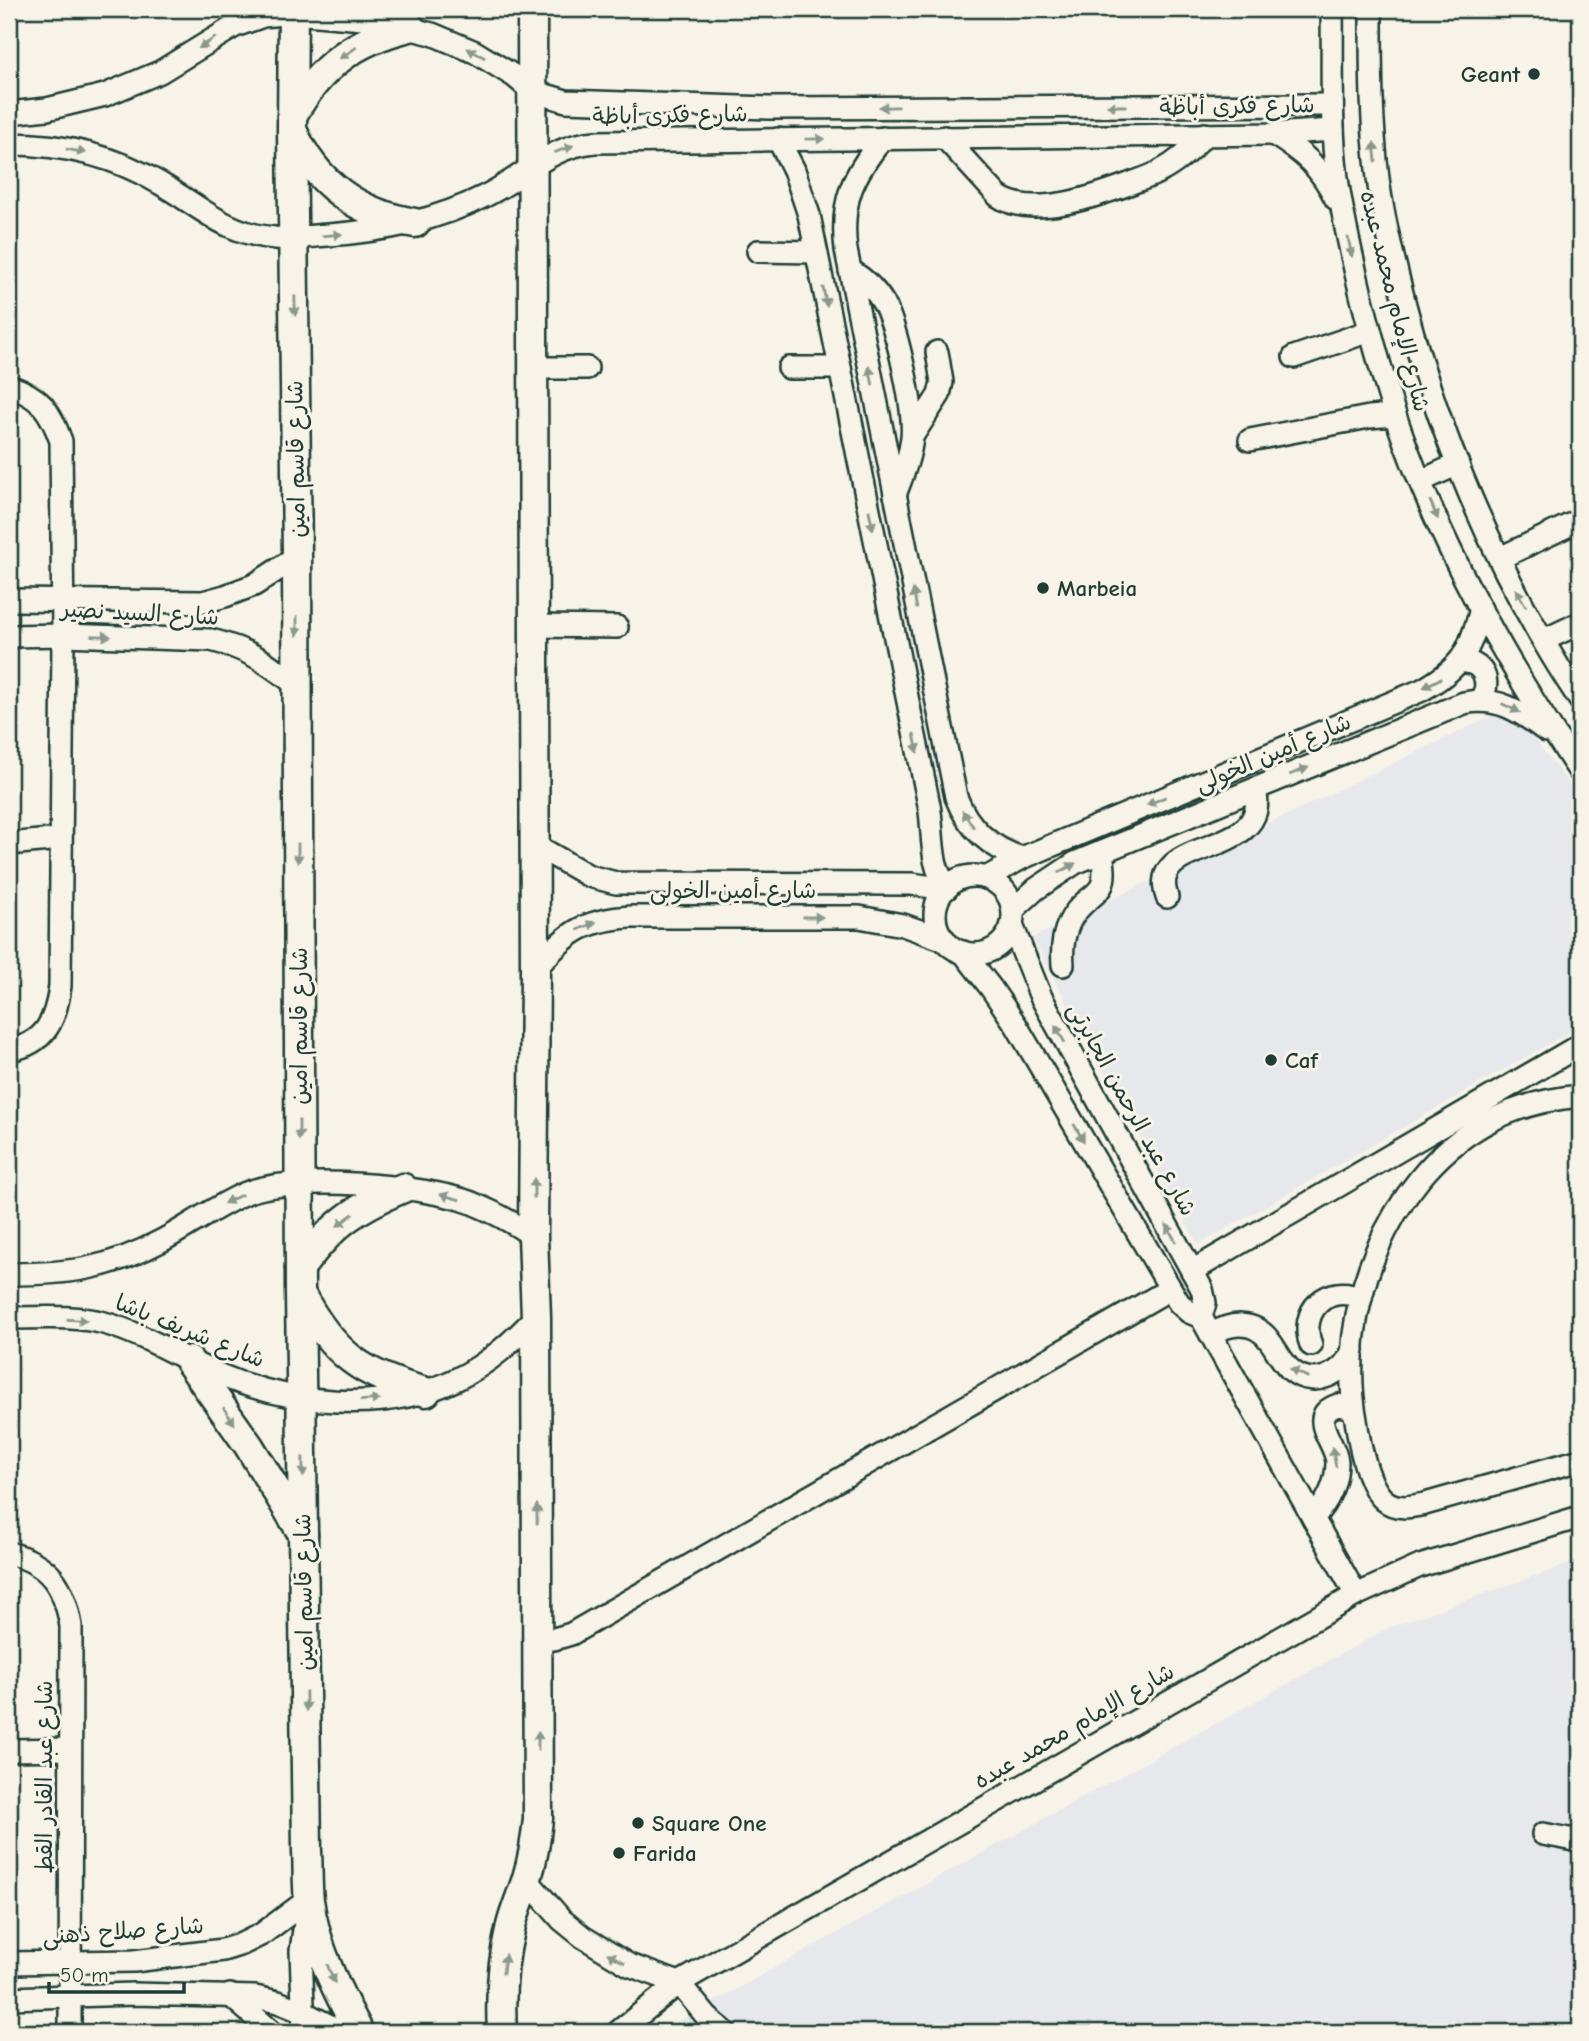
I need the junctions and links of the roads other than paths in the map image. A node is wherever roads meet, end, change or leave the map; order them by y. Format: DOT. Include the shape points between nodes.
graph roads {
  1 [pos="532,9"];
  2 [pos="1332,9"];
  3 [pos="1371,9"];
  4 [pos="293,11"];
  5 [pos="410,27"];
  6 [pos="532,91"];
  7 [pos="1332,105"];
  8 [pos="9,114"];
  9 [pos="292,122"];
  10 [pos="1333,130"];
  11 [pos="1205,134"];
  12 [pos="1273,134"];
  13 [pos="944,137"];
  14 [pos="883,138"];
  15 [pos="778,139"];
  16 [pos="9,144"];
  17 [pos="532,167"];
  18 [pos="1343,215"];
  19 [pos="415,223"];
  20 [pos="294,238"];
  21 [pos="758,251"];
  22 [pos="816,251"];
  23 [pos="850,270"];
  24 [pos="1370,331"];
  25 [pos="1294,357"];
  26 [pos="587,368"];
  27 [pos="789,368"];
  28 [pos="840,368"];
  29 [pos="533,369"];
  30 [pos="9,386"];
  31 [pos="908,395"];
  32 [pos="1393,408"];
  33 [pos="912,435"];
  34 [pos="1250,435"];
  35 [pos="1458,464"];
  36 [pos="1421,481"];
  37 [pos="894,496"];
  38 [pos="1580,520"];
  39 [pos="297,557"];
  40 [pos="1500,558"];
  41 [pos="61,599"];
  42 [pos="9,600"];
  43 [pos="1481,609"];
  44 [pos="1580,623"];
  45 [pos="534,626"];
  46 [pos="617,627"];
  47 [pos="62,635"];
  48 [pos="9,636"];
  49 [pos="1544,640"];
  50 [pos="1460,662"];
  51 [pos="298,686"];
  52 [pos="1579,694"];
  53 [pos="1480,700"];
  54 [pos="1559,741"];
  55 [pos="1580,772"];
  56 [pos="1255,789"];
  57 [pos="60,839"];
  58 [pos="9,844"];
  59 [pos="534,845"];
  60 [pos="1102,852"];
  61 [pos="1022,858"];
  62 [pos="986,878"];
  63 [pos="947,888"];
  64 [pos="1167,897"];
  65 [pos="1013,918"];
  66 [pos="945,940"];
  67 [pos="963,952"];
  68 [pos="1063,965"];
  69 [pos="535,969"];
  70 [pos="1580,1045"];
  71 [pos="9,1050"];
  72 [pos="1580,1097"];
  73 [pos="299,1184"];
  74 [pos="403,1188"];
  75 [pos="533,1236"];
  76 [pos="1192,1271"];
  77 [pos="9,1274"];
  78 [pos="300,1280"];
  79 [pos="1170,1289"];
  80 [pos="1361,1298"];
  81 [pos="536,1317"];
  82 [pos="9,1318"];
  83 [pos="1206,1326"];
  84 [pos="1311,1345"];
  85 [pos="1353,1350"];
  86 [pos="189,1361"];
  87 [pos="426,1392"];
  88 [pos="302,1398"];
  89 [pos="1354,1412"];
  90 [pos="1580,1460"];
  91 [pos="1580,1517"];
  92 [pos="1313,1518"];
  93 [pos="303,1535"];
  94 [pos="9,1553"];
  95 [pos="1356,1595"];
  96 [pos="537,1639"];
  97 [pos="70,1749"];
  98 [pos="9,1750"];
  99 [pos="1543,1834"];
  100 [pos="1580,1841"];
  101 [pos="527,1880"];
  102 [pos="309,1899"];
  103 [pos="70,1962"];
  104 [pos="9,1963"];
  105 [pos="679,1983"];
  106 [pos="230,1995"];
  107 [pos="70,1997"];
  108 [pos="9,1998"];
  109 [pos="304,2022"];
  110 [pos="709,2024"];
  111 [pos="70,2032"];
  112 [pos="272,2032"];
  113 [pos="342,2032"];
  114 [pos="359,2032"];
  115 [pos="502,2032"];
  116 [pos="618,2032"];
  117 [pos="725,2032"];
  1 -- 6 [label="main road"];
  2 -- 7 [label="street, شارع الإمام محمد عبده"];
  35 -- 3 [label="street, شارع الإمام محمد عبده, one-way" via="1416,349 1383,212 1372,118"];
  4 -- 5 [label="street, شارع فكرى أباظة"];
  4 -- 8 [label="street, شارع فكرى أباظة, one-way" via="235,26 160,72 105,95"];
  4 -- 9 [label="main road, شارع قاسم امين"];
  6 -- 5 [label="street, شارع فكرى أباظة, one-way" via="475,52"];
  5 -- 9 [label="main road, one-way" via="374,38 340,57 313,84"];
  7 -- 6 [label="street, شارع فكرى أباظة, one-way" via="755,107 566,102"];
  6 -- 17 [label="main road"];
  7 -- 10 [label="street, شارع الإمام محمد عبده"];
  9 -- 19 [label="main road" via="307,158 340,194 375,213"];
  9 -- 20 [label="main road, شارع قاسم امين"];
  10 -- 12 [label="street, شارع فكرى أباظة"];
  10 -- 18 [label="street, شارع الإمام محمد عبده"];
  11 -- 12 [label="street, شارع فكرى أباظة"];
  11 -- 13 [label="street, شارع فكرى أباظة"];
  11 -- 13 [label="street" via="1158,173 1081,201 1027,205 998,196"];
  12 -- 18 [label="street" via="1314,165"];
  13 -- 14 [label="street, شارع فكرى أباظة"];
  15 -- 14 [label="street, شارع فكرى أباظة, one-way"];
  14 -- 23 [label="street" via="855,177 845,205"];
  17 -- 15 [label="street, شارع فكرى أباظة, one-way" via="581,143"];
  15 -- 22 [label="street" via="803,192"];
  16 -- 20 [label="street, شارع فكرى أباظة, one-way" via="52,146 119,163 227,226 260,236"];
  17 -- 19 [label="street, شارع فكرى أباظة" via="488,195"];
  17 -- 29 [label="main road"];
  18 -- 24 [label="street, شارع الإمام محمد عبده, one-way"];
  20 -- 19 [label="street, شارع فكرى أباظة, one-way"];
  20 -- 39 [label="main road, شارع قاسم امين, one-way"];
  21 -- 22 [label="street"];
  22 -- 28 [label="street, one-way"];
  23 -- 31 [label="street" via="873,289 887,312"];
  37 -- 23 [label="street, one-way"];
  24 -- 25 [label="street"];
  24 -- 32 [label="street, شارع الإمام محمد عبده"];
  26 -- 29 [label="street"];
  27 -- 28 [label="street"];
  28 -- 63 [label="street, one-way" via="929,805 935,864"];
  29 -- 45 [label="main road"];
  30 -- 41 [label="street" via="40,401 61,442"];
  31 -- 33 [label="street"];
  31 -- 33 [label="street" via="920,397 930,389 932,353 942,382 939,395"];
  32 -- 34 [label="street"];
  32 -- 36 [label="street, شارع الإمام محمد عبده"];
  33 -- 37 [label="street"];
  35 -- 36 [label="street"];
  35 -- 40 [label="street, شارع الإمام محمد عبده"];
  36 -- 43 [label="street, شارع الإمام محمد عبده, one-way"];
  61 -- 37 [label="street, one-way" via="981,836 956,797"];
  38 -- 40 [label="street"];
  39 -- 41 [label="street, شارع السيد نصير" via="254,584 203,602"];
  39 -- 51 [label="main road, شارع قاسم امين, one-way"];
  49 -- 40 [label="street, شارع الإمام محمد عبده, one-way"];
  41 -- 42 [label="street, شارع السيد نصير"];
  41 -- 47 [label="street"];
  43 -- 50 [label="street, شارع أمين الخولى"];
  43 -- 54 [label="street, شارع الإمام محمد عبده"];
  44 -- 49 [label="street"];
  45 -- 46 [label="street"];
  45 -- 59 [label="main road"];
  47 -- 48 [label="street, شارع السيد نصير"];
  47 -- 51 [label="street, شارع السيد نصير, one-way" via="211,640 256,656"];
  47 -- 57 [label="street"];
  49 -- 52 [label="street, شارع الإمام محمد عبده"];
  50 -- 53 [label="street" via="1478,666 1485,677 1486,689"];
  50 -- 61 [label="street, شارع أمين الخولى, one-way" via="1422,690"];
  51 -- 73 [label="main road, شارع قاسم امين, one-way"];
  53 -- 54 [label="street, شارع أمين الخولى, one-way" via="1514,708"];
  56 -- 53 [label="street, شارع أمين الخولى, one-way" via="1457,705"];
  54 -- 55 [label="street, شارع الإمام محمد عبده"];
  56 -- 60 [label="street, شارع أمين الخولى"];
  56 -- 64 [label="street" via="1258,803 1251,824 1240,834 1172,865 1165,877"];
  57 -- 58 [label="street"];
  57 -- 71 [label="street" via="58,1003 53,1021 39,1037"];
  59 -- 63 [label="street, شارع أمين الخولى" via="589,876 616,883"];
  59 -- 69 [label="main road"];
  65 -- 60 [label="street, شارع أمين الخولى, one-way" via="1048,879"];
  60 -- 68 [label="street" via="1102,884 1070,921 1062,943"];
  61 -- 62 [label="street, شارع أمين الخولى"];
  62 -- 63 [label="street" via="962,878"];
  62 -- 65 [label="street" via="1004,890"];
  63 -- 66 [label="street" via="936,914"];
  65 -- 67 [label="street" via="1009,933 997,947 981,953"];
  76 -- 65 [label="street, شارع عبد الرحمن الجابرتى, one-way" via="1041,998"];
  66 -- 67 [label="street"];
  69 -- 66 [label="street, شارع أمين الخولى, one-way" via="557,944 579,929 604,919 631,916 859,917 903,925"];
  67 -- 79 [label="street, شارع عبد الرحمن الجابرتى, one-way" via="1016,1025"];
  75 -- 69 [label="main road, one-way"];
  70 -- 76 [label="street"];
  72 -- 80 [label="street" via="1503,1115 1466,1135 1434,1162 1386,1233"];
  73 -- 74 [label="street, شارع شريف باشا"];
  73 -- 77 [label="street, شارع شريف باشا, one-way" via="249,1192 124,1259 52,1274"];
  73 -- 78 [label="main road, شارع قاسم امين"];
  75 -- 74 [label="street, شارع شريف باشا, one-way" via="472,1203"];
  74 -- 78 [label="main road, one-way" via="344,1219 320,1242"];
  75 -- 81 [label="main road"];
  76 -- 83 [label="street, شارع عبد الرحمن الجابرتى" via="1204,1296"];
  78 -- 87 [label="main road" via="316,1322 337,1348 394,1383"];
  78 -- 88 [label="main road, شارع قاسم امين"];
  79 -- 83 [label="street, شارع عبد الرحمن الجابرتى"];
  79 -- 96 [label="street" via="571,1634"];
  80 -- 84 [label="street" via="1339,1293 1319,1303 1308,1322"];
  80 -- 85 [label="street"];
  81 -- 87 [label="street, شارع شريف باشا" via="486,1362"];
  96 -- 81 [label="main road, one-way"];
  82 -- 86 [label="street, شارع شريف باشا, one-way" via="101,1322"];
  85 -- 83 [label="street, one-way" via="1339,1371 1315,1379 1291,1371 1256,1329 1240,1324"];
  83 -- 92 [label="street, شارع عبد الرحمن الجابرتى"];
  85 -- 89 [label="street"];
  86 -- 88 [label="street, شارع شريف باشا" via="244,1384"];
  86 -- 93 [label="main road, one-way" via="249,1446"];
  88 -- 87 [label="street, شارع شريف باشا, one-way" via="383,1399"];
  88 -- 93 [label="main road, شارع قاسم امين, one-way"];
  89 -- 90 [label="street" via="1374,1486 1383,1499 1399,1507"];
  92 -- 89 [label="street, one-way" via="1330,1495 1337,1467 1323,1427 1324,1415 1338,1405"];
  91 -- 95 [label="street, شارع الإمام محمد عبده" via="1420,1566"];
  92 -- 95 [label="street, شارع عبد الرحمن الجابرتى"];
  93 -- 102 [label="main road, شارع قاسم امين, one-way"];
  94 -- 97 [label="street, شارع عبد القادر القط" via="35,1562 66,1600 71,1626"];
  95 -- 105 [label="street, شارع الإمام محمد عبده"];
  101 -- 96 [label="main road, one-way" via="538,1819"];
  97 -- 98 [label="street"];
  97 -- 103 [label="street, شارع عبد القادر القط"];
  99 -- 100 [label="street"];
  105 -- 101 [label="street, one-way" via="629,1965 583,1937"];
  115 -- 101 [label="main road, one-way" via="505,1957"];
  102 -- 103 [label="street, شارع صلاح ذهنى" via="262,1934 223,1950 134,1961"];
  102 -- 109 [label="street" via="301,1951"];
  102 -- 114 [label="main road, شارع قاسم امين, one-way" via="331,1976"];
  103 -- 104 [label="street, شارع صلاح ذهنى"];
  103 -- 107 [label="street, شارع عبد القادر القط"];
  105 -- 110 [label="street"];
  105 -- 116 [label="street, شارع الإمام محمد عبده"];
  106 -- 107 [label="street"];
  106 -- 109 [label="street" via="266,2000"];
  106 -- 112 [label="street"];
  107 -- 108 [label="street"];
  107 -- 111 [label="street, شارع عبد القادر القط"];
  109 -- 113 [label="street"];
  110 -- 117 [label="street"];
}
